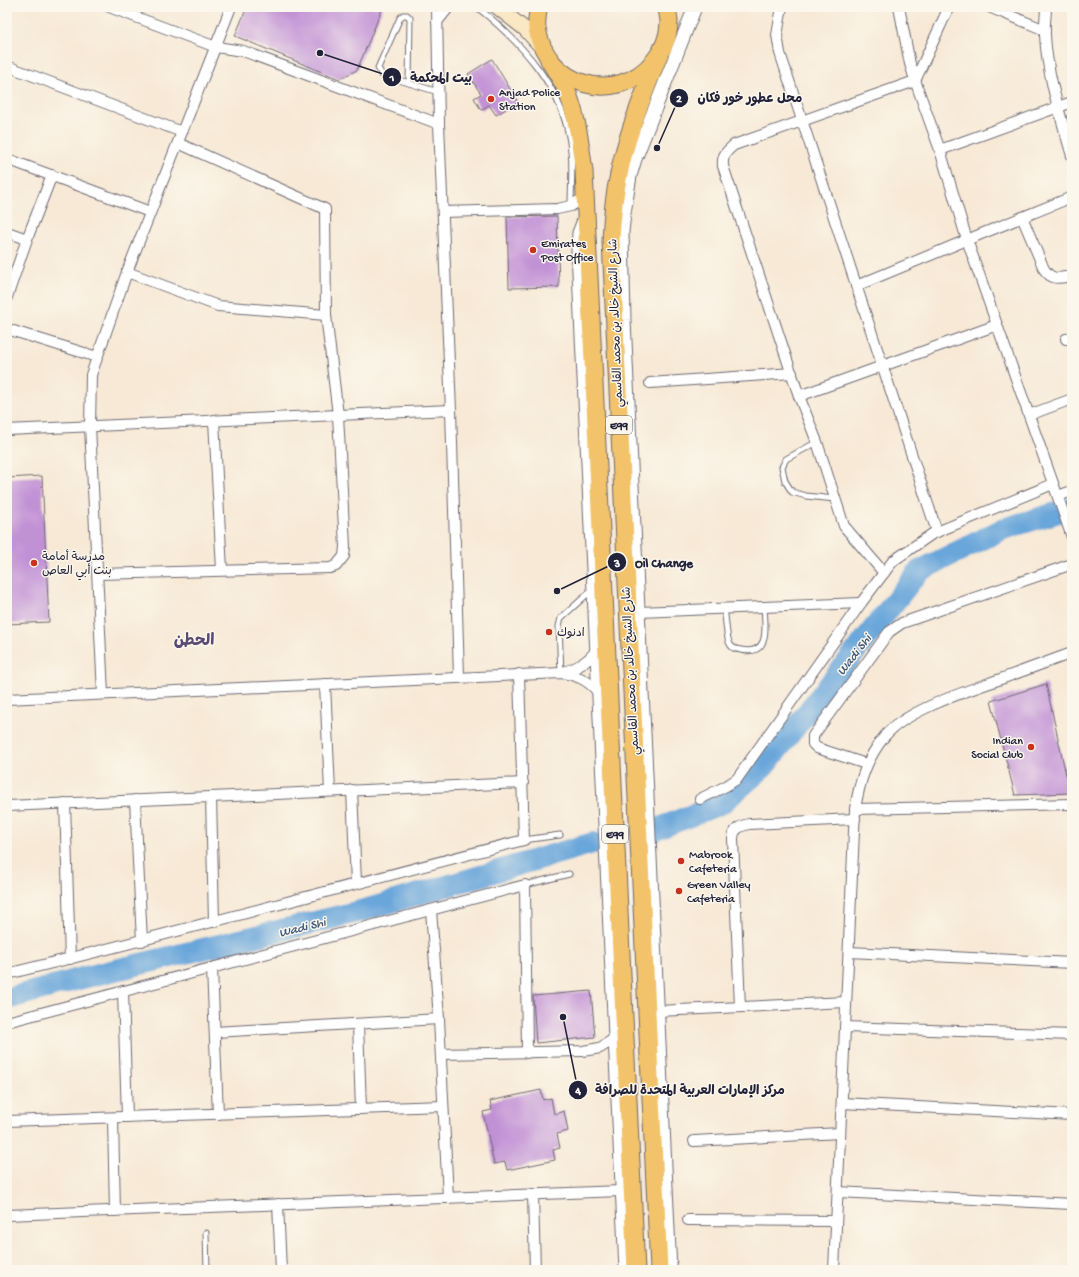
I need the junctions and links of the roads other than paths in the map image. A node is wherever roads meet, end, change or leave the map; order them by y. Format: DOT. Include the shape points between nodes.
graph roads {
  1 [pos="109,7"];
  2 [pos="231,7"];
  3 [pos="437,7"];
  4 [pos="449,7"];
  5 [pos="476,7"];
  6 [pos="497,7"];
  7 [pos="538,7"];
  8 [pos="677,7"];
  9 [pos="695,7"];
  10 [pos="782,7"];
  11 [pos="899,7"];
  12 [pos="949,7"];
  13 [pos="989,7"];
  14 [pos="1046,7"];
  15 [pos="668,15"];
  16 [pos="437,22"];
  17 [pos="1045,30"];
  18 [pos="216,47"];
  19 [pos="546,54"];
  20 [pos="659,55"];
  21 [pos="7,66"];
  22 [pos="915,81"];
  23 [pos="409,83"];
  24 [pos="438,92"];
  25 [pos="1072,102"];
  26 [pos="1058,107"];
  27 [pos="801,121"];
  28 [pos="439,124"];
  29 [pos="182,132"];
  30 [pos="178,143"];
  31 [pos="940,150"];
  32 [pos="1072,156"];
  33 [pos="7,159"];
  34 [pos="52,175"];
  35 [pos="624,175"];
  36 [pos="586,196"];
  37 [pos="1072,197"];
  38 [pos="571,206"];
  39 [pos="150,212"];
  40 [pos="443,212"];
  41 [pos="1022,217"];
  42 [pos="7,232"];
  43 [pos="27,239"];
  44 [pos="968,240"];
  45 [pos="127,272"];
  46 [pos="1072,276"];
  47 [pos="856,286"];
  48 [pos="7,297"];
  49 [pos="326,315"];
  50 [pos="619,320"];
  51 [pos="998,325"];
  52 [pos="7,329"];
  53 [pos="97,357"];
  54 [pos="882,366"];
  55 [pos="792,374"];
  56 [pos="650,383"];
  57 [pos="799,396"];
  58 [pos="1072,399"];
  59 [pos="451,410"];
  60 [pos="338,415"];
  61 [pos="1029,415"];
  62 [pos="214,420"];
  63 [pos="90,426"];
  64 [pos="7,430"];
  65 [pos="817,442"];
  66 [pos="594,483"];
  67 [pos="1053,484"];
  68 [pos="1072,491"];
  69 [pos="1058,496"];
  70 [pos="835,499"];
  71 [pos="937,532"];
  72 [pos="1071,535"];
  73 [pos="1072,564"];
  74 [pos="222,570"];
  75 [pos="884,572"];
  76 [pos="98,574"];
  77 [pos="593,589"];
  78 [pos="861,603"];
  79 [pos="764,607"];
  80 [pos="724,609"];
  81 [pos="638,612"];
  82 [pos="596,651"];
  83 [pos="1072,652"];
  84 [pos="561,673"];
  85 [pos="519,674"];
  86 [pos="459,677"];
  87 [pos="636,682"];
  88 [pos="325,684"];
  89 [pos="598,692"];
  90 [pos="103,694"];
  91 [pos="7,699"];
  92 [pos="866,764"];
  93 [pos="607,776"];
  94 [pos="523,783"];
  95 [pos="352,790"];
  96 [pos="330,791"];
  97 [pos="211,797"];
  98 [pos="700,799"];
  99 [pos="135,800"];
  100 [pos="65,803"];
  101 [pos="1072,804"];
  102 [pos="7,806"];
  103 [pos="855,814"];
  104 [pos="560,835"];
  105 [pos="524,840"];
  106 [pos="569,874"];
  107 [pos="356,883"];
  108 [pos="525,885"];
  109 [pos="431,910"];
  110 [pos="214,922"];
  111 [pos="142,941"];
  112 [pos="849,952"];
  113 [pos="70,959"];
  114 [pos="1072,963"];
  115 [pos="212,968"];
  116 [pos="7,974"];
  117 [pos="123,991"];
  118 [pos="846,1002"];
  119 [pos="740,1007"];
  120 [pos="658,1011"];
  121 [pos="439,1019"];
  122 [pos="7,1022"];
  123 [pos="358,1024"];
  124 [pos="845,1027"];
  125 [pos="215,1032"];
  126 [pos="1072,1035"];
  127 [pos="614,1039"];
  128 [pos="527,1052"];
  129 [pos="441,1054"];
  130 [pos="842,1103"];
  131 [pos="443,1106"];
  132 [pos="361,1109"];
  133 [pos="218,1114"];
  134 [pos="1072,1115"];
  135 [pos="126,1117"];
  136 [pos="113,1118"];
  137 [pos="7,1121"];
  138 [pos="840,1133"];
  139 [pos="694,1141"];
  140 [pos="622,1191"];
  141 [pos="838,1192"];
  142 [pos="533,1194"];
  143 [pos="448,1198"];
  144 [pos="278,1204"];
  145 [pos="1072,1204"];
  146 [pos="115,1211"];
  147 [pos="7,1215"];
  148 [pos="688,1220"];
  149 [pos="836,1221"];
  150 [pos="630,1224"];
  151 [pos="206,1233"];
  152 [pos="663,1251"];
  153 [pos="207,1270"];
  154 [pos="281,1270"];
  155 [pos="535,1270"];
  156 [pos="626,1270"];
  157 [pos="636,1270"];
  158 [pos="645,1270"];
  159 [pos="659,1270"];
  160 [pos="670,1270"];
  161 [pos="834,1270"];
  1 -- 18 [label="street"];
  2 -- 18 [label="street"];
  3 -- 16 [label="street"];
  4 -- 16 [label="street"];
  5 -- 38 [label="lane" via="527,53 543,75 559,105 571,150"];
  6 -- 19 [label="main road" via="525,30"];
  7 -- 19 [label="highway, شارع الشيخ خالد بن محمد القاسمي" via="537,27"];
  8 -- 15 [label="highway"];
  9 -- 35 [label="street" via="635,159"];
  10 -- 27 [label="street" via="777,35 780,53"];
  11 -- 22 [label="street"];
  12 -- 22 [label="street"];
  13 -- 17 [label="street"];
  14 -- 17 [label="street"];
  15 -- 20 [label="highway, شارع الشيخ خالد بن محمد القاسمي" via="664,45"];
  16 -- 24 [label="street"];
  17 -- 26 [label="street" via="1049,66"];
  18 -- 28 [label="street" via="242,51"];
  18 -- 29 [label="street"];
  19 -- 20 [label="highway" via="562,73 578,82 596,87 615,86 632,80 648,69"];
  19 -- 36 [label="highway, شارع الشيخ خالد بن محمد القاسمي / E99" via="565,87 574,115"];
  20 -- 35 [label="highway, شارع الشيخ خالد بن محمد القاسمي / E99" via="627,141"];
  21 -- 29 [label="street"];
  22 -- 27 [label="street"];
  22 -- 31 [label="street"];
  23 -- 23 [label="lane" via="410,18 405,15 400,18 378,68 384,76"];
  23 -- 24 [label="lane"];
  24 -- 28 [label="street"];
  25 -- 26 [label="street"];
  26 -- 31 [label="street"];
  26 -- 32 [label="street"];
  27 -- 47 [label="street"];
  27 -- 55 [label="street" via="734,145 722,158"];
  28 -- 40 [label="street"];
  29 -- 30 [label="street"];
  30 -- 39 [label="street"];
  30 -- 49 [label="street" via="325,209"];
  31 -- 44 [label="street"];
  33 -- 34 [label="street"];
  34 -- 39 [label="street"];
  34 -- 43 [label="street"];
  35 -- 50 [label="highway, شارع الشيخ خالد بن محمد القاسمي / E99" via="613,207 611,240"];
  36 -- 38 [label="street"];
  36 -- 66 [label="highway, شارع الشيخ خالد بن محمد القاسمي / E99"];
  37 -- 41 [label="street"];
  38 -- 40 [label="street"];
  39 -- 45 [label="street"];
  40 -- 59 [label="street"];
  41 -- 44 [label="street"];
  41 -- 46 [label="street" via="1048,275 1059,278"];
  42 -- 43 [label="street"];
  43 -- 48 [label="street"];
  44 -- 47 [label="street"];
  44 -- 51 [label="street"];
  45 -- 49 [label="street" via="218,306"];
  45 -- 53 [label="street"];
  47 -- 54 [label="street"];
  49 -- 60 [label="street"];
  50 -- 81 [label="street"];
  50 -- 87 [label="highway, شارع الشيخ خالد بن محمد القاسمي / E99"];
  51 -- 54 [label="street"];
  51 -- 61 [label="street"];
  52 -- 53 [label="street"];
  53 -- 63 [label="street" via="91,375"];
  54 -- 57 [label="street"];
  54 -- 71 [label="street"];
  55 -- 56 [label="street"];
  55 -- 57 [label="street"];
  57 -- 65 [label="street"];
  58 -- 61 [label="street"];
  59 -- 60 [label="street"];
  59 -- 86 [label="street"];
  60 -- 62 [label="street"];
  60 -- 74 [label="street" via="345,547 340,562 330,568"];
  61 -- 67 [label="street"];
  62 -- 63 [label="street"];
  62 -- 74 [label="street"];
  63 -- 64 [label="street"];
  63 -- 76 [label="street"];
  65 -- 70 [label="street"];
  65 -- 70 [label="lane" via="786,458 782,467 785,481 792,492"];
  66 -- 77 [label="street"];
  66 -- 93 [label="highway, شارع الشيخ خالد بن محمد القاسمي / E99"];
  67 -- 69 [label="street"];
  67 -- 71 [label="street"];
  68 -- 69 [label="street"];
  69 -- 72 [label="street"];
  70 -- 75 [label="street" via="844,526"];
  71 -- 75 [label="street" via="893,561"];
  73 -- 92 [label="street" via="895,626 813,736 813,744 817,748"];
  74 -- 76 [label="street"];
  75 -- 78 [label="street"];
  76 -- 90 [label="street"];
  77 -- 82 [label="street"];
  77 -- 84 [label="lane" via="561,618"];
  78 -- 79 [label="street"];
  78 -- 98 [label="street" via="737,779"];
  79 -- 80 [label="street"];
  79 -- 80 [label="lane" via="765,634 762,645 755,651 734,649 729,643"];
  80 -- 81 [label="street"];
  81 -- 87 [label="street"];
  82 -- 84 [label="street" via="584,663"];
  82 -- 89 [label="street"];
  83 -- 92 [label="street" via="965,691 903,721 885,736"];
  84 -- 85 [label="street"];
  84 -- 89 [label="street" via="582,678"];
  85 -- 86 [label="street"];
  85 -- 94 [label="street"];
  86 -- 88 [label="street"];
  87 -- 120 [label="street"];
  87 -- 152 [label="highway, شارع الشيخ خالد بن محمد القاسمي / E99" via="636,803"];
  88 -- 90 [label="street"];
  88 -- 96 [label="street"];
  89 -- 93 [label="street"];
  90 -- 91 [label="street"];
  92 -- 103 [label="street" via="859,784"];
  93 -- 127 [label="street"];
  93 -- 150 [label="highway, شارع الشيخ خالد بن محمد القاسمي / E99" via="614,803"];
  94 -- 95 [label="street"];
  94 -- 105 [label="street"];
  95 -- 96 [label="street"];
  95 -- 107 [label="street"];
  96 -- 97 [label="street"];
  97 -- 99 [label="street"];
  97 -- 110 [label="street"];
  99 -- 100 [label="street"];
  99 -- 111 [label="street"];
  100 -- 102 [label="street"];
  100 -- 113 [label="street"];
  101 -- 103 [label="street"];
  103 -- 112 [label="street"];
  103 -- 119 [label="street" via="742,825 733,834"];
  104 -- 105 [label="lane"];
  105 -- 107 [label="street"];
  106 -- 108 [label="lane"];
  107 -- 110 [label="street"];
  108 -- 109 [label="street"];
  108 -- 128 [label="street"];
  109 -- 115 [label="street"];
  109 -- 121 [label="street"];
  110 -- 111 [label="street"];
  111 -- 113 [label="street"];
  112 -- 114 [label="street"];
  112 -- 118 [label="street"];
  113 -- 116 [label="street"];
  115 -- 117 [label="street"];
  115 -- 125 [label="street"];
  117 -- 122 [label="street"];
  117 -- 135 [label="street"];
  118 -- 119 [label="street"];
  118 -- 124 [label="street"];
  119 -- 120 [label="street"];
  120 -- 152 [label="street"];
  121 -- 123 [label="street"];
  121 -- 129 [label="street"];
  123 -- 125 [label="street"];
  123 -- 132 [label="street"];
  124 -- 126 [label="street"];
  124 -- 130 [label="street"];
  125 -- 133 [label="street"];
  127 -- 128 [label="street" via="592,1050"];
  127 -- 140 [label="street"];
  128 -- 129 [label="street"];
  129 -- 131 [label="street"];
  130 -- 134 [label="street"];
  130 -- 138 [label="street"];
  131 -- 132 [label="street"];
  131 -- 143 [label="street"];
  132 -- 133 [label="street"];
  133 -- 135 [label="street"];
  135 -- 136 [label="street"];
  136 -- 137 [label="street"];
  136 -- 146 [label="street"];
  138 -- 139 [label="street"];
  138 -- 141 [label="street"];
  140 -- 142 [label="street"];
  140 -- 150 [label="street"];
  141 -- 145 [label="street"];
  141 -- 149 [label="street"];
  142 -- 143 [label="street"];
  142 -- 155 [label="street"];
  143 -- 144 [label="street"];
  144 -- 146 [label="street"];
  144 -- 154 [label="street"];
  146 -- 147 [label="street"];
  148 -- 149 [label="street"];
  149 -- 161 [label="street"];
  150 -- 156 [label="street"];
  150 -- 157 [label="highway, شارع الشيخ خالد بن محمد القاسمي / E99"];
  150 -- 158 [label="highway" via="642,1249"];
  151 -- 153 [label="lane"];
  152 -- 159 [label="highway, شارع الشيخ خالد بن محمد القاسمي / E99"];
  152 -- 160 [label="street"];
}
